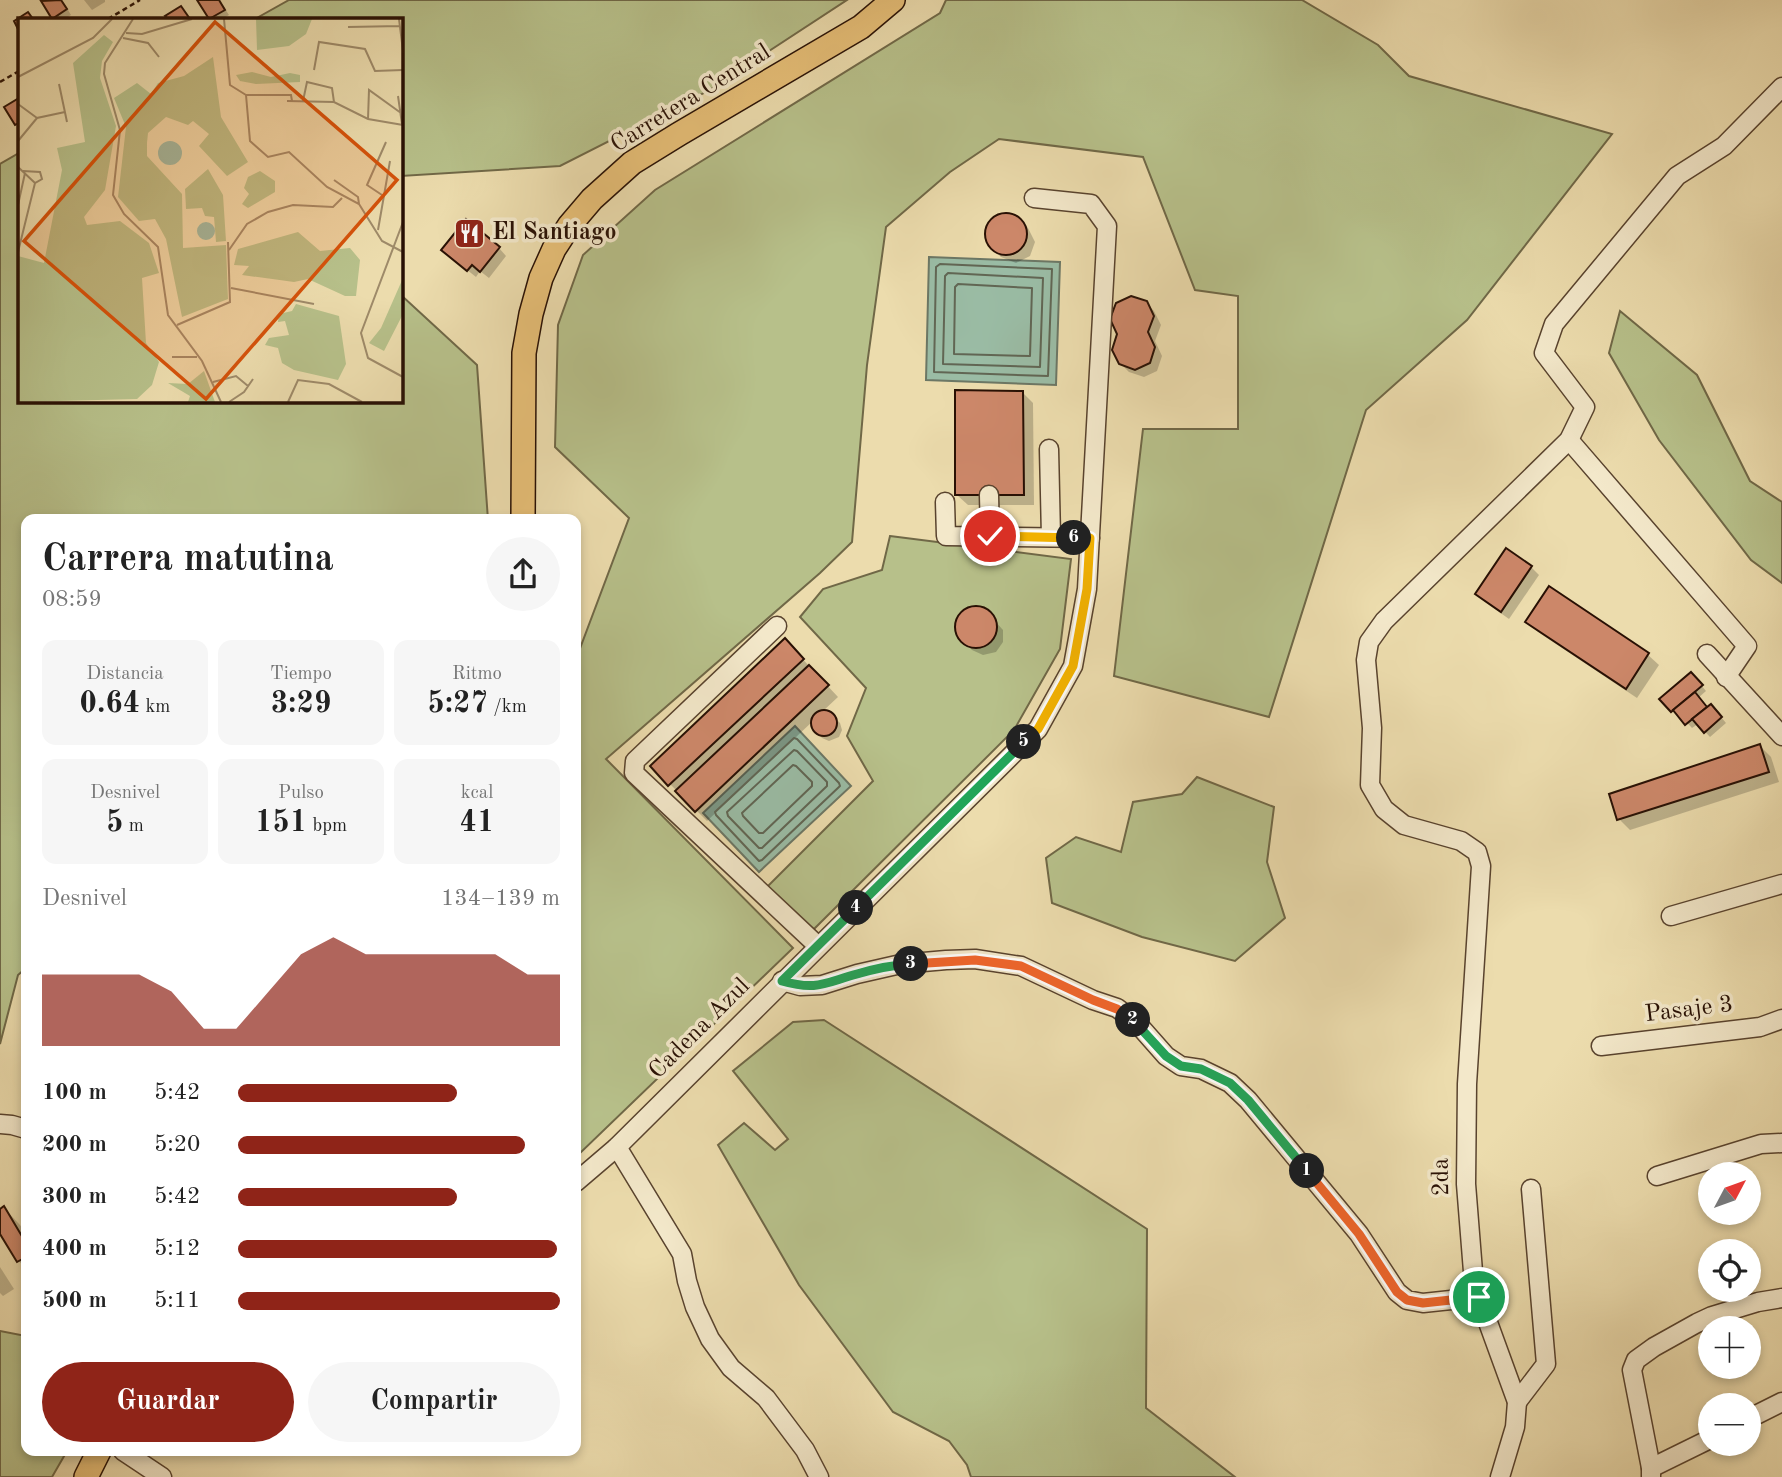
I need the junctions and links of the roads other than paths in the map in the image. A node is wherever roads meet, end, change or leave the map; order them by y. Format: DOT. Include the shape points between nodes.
graph roads {
  1 [pos="893,0"];
  2 [pos="1782,87"];
  3 [pos="1034,198"];
  4 [pos="1569,440"];
  5 [pos="1049,449"];
  6 [pos="989,495"];
  7 [pos="945,502"];
  8 [pos="523,514"];
  9 [pos="990,536"];
  10 [pos="1051,537"];
  11 [pos="1090,538"];
  12 [pos="777,626"];
  13 [pos="1707,654"];
  14 [pos="1726,677"];
  15 [pos="1778,725"];
  16 [pos="1782,884"];
  17 [pos="1671,916"];
  18 [pos="818,946"];
  19 [pos="782,981"];
  20 [pos="1782,1018"];
  21 [pos="1601,1046"];
  22 [pos="0,1124"];
  23 [pos="21,1128"];
  24 [pos="1782,1143"];
  25 [pos="617,1147"];
  26 [pos="1657,1176"];
  27 [pos="581,1178"];
  28 [pos="1531,1189"];
  29 [pos="1479,1297"];
  30 [pos="1782,1298"];
  31 [pos="1517,1402"];
  32 [pos="1782,1402"];
  33 [pos="1761,1412"];
  34 [pos="1698,1446"];
  35 [pos="96,1456"];
  36 [pos="130,1456"];
  37 [pos="1651,1473"];
  38 [pos="86,1477"];
  39 [pos="162,1477"];
  40 [pos="819,1477"];
  41 [pos="1500,1477"];
  1 -- 8 [label="main road, Carretera Central" via="861,27 632,163 569,226 541,278 524,353"];
  2 -- 4 [label="street" via="1724,146 1677,176 1554,324 1544,353 1585,407"];
  3 -- 11 [label="street, Cadena Azul" via="1091,204 1107,226"];
  4 -- 14 [label="street" via="1747,646"];
  4 -- 29 [label="street, 2da" via="1384,621 1370,642 1366,660 1372,728 1370,785 1384,809 1404,825 1461,841 1476,852 1481,866 1467,1084 1466,1184"];
  5 -- 10 [label="street"];
  6 -- 9 [label="street"];
  7 -- 9 [label="street" via="946,536"];
  9 -- 10 [label="street"];
  10 -- 11 [label="street"];
  11 -- 18 [label="street, Cadena Azul" via="1087,589 1073,666 1038,729"];
  12 -- 18 [label="street" via="635,761 634,773"];
  13 -- 14 [label="street"];
  14 -- 15 [label="street"];
  16 -- 17 [label="street"];
  18 -- 19 [label="street, Cadena Azul"];
  19 -- 25 [label="street, Cadena Azul"];
  19 -- 29 [label="street" via="822,985 901,964 975,960 1021,966 1117,1009 1136,1022 1166,1056 1230,1083 1248,1100 1407,1300 1423,1303"];
  20 -- 21 [label="street, Pasaje 3" via="1760,1027"];
  22 -- 23 [label="street"];
  24 -- 26 [label="street" via="1761,1144"];
  25 -- 27 [label="street, Cadena Azul"];
  25 -- 40 [label="street" via="682,1254 695,1307 710,1339 730,1368 766,1398"];
  28 -- 31 [label="street" via="1546,1364"];
  29 -- 31 [label="street, 2da"];
  30 -- 37 [label="street" via="1712,1316 1636,1360 1633,1378"];
  31 -- 41 [label="street, 2da" via="1515,1427"];
  32 -- 33 [label="street"];
  34 -- 37 [label="street"];
  35 -- 38 [label="main road"];
  36 -- 39 [label="street"];
}
